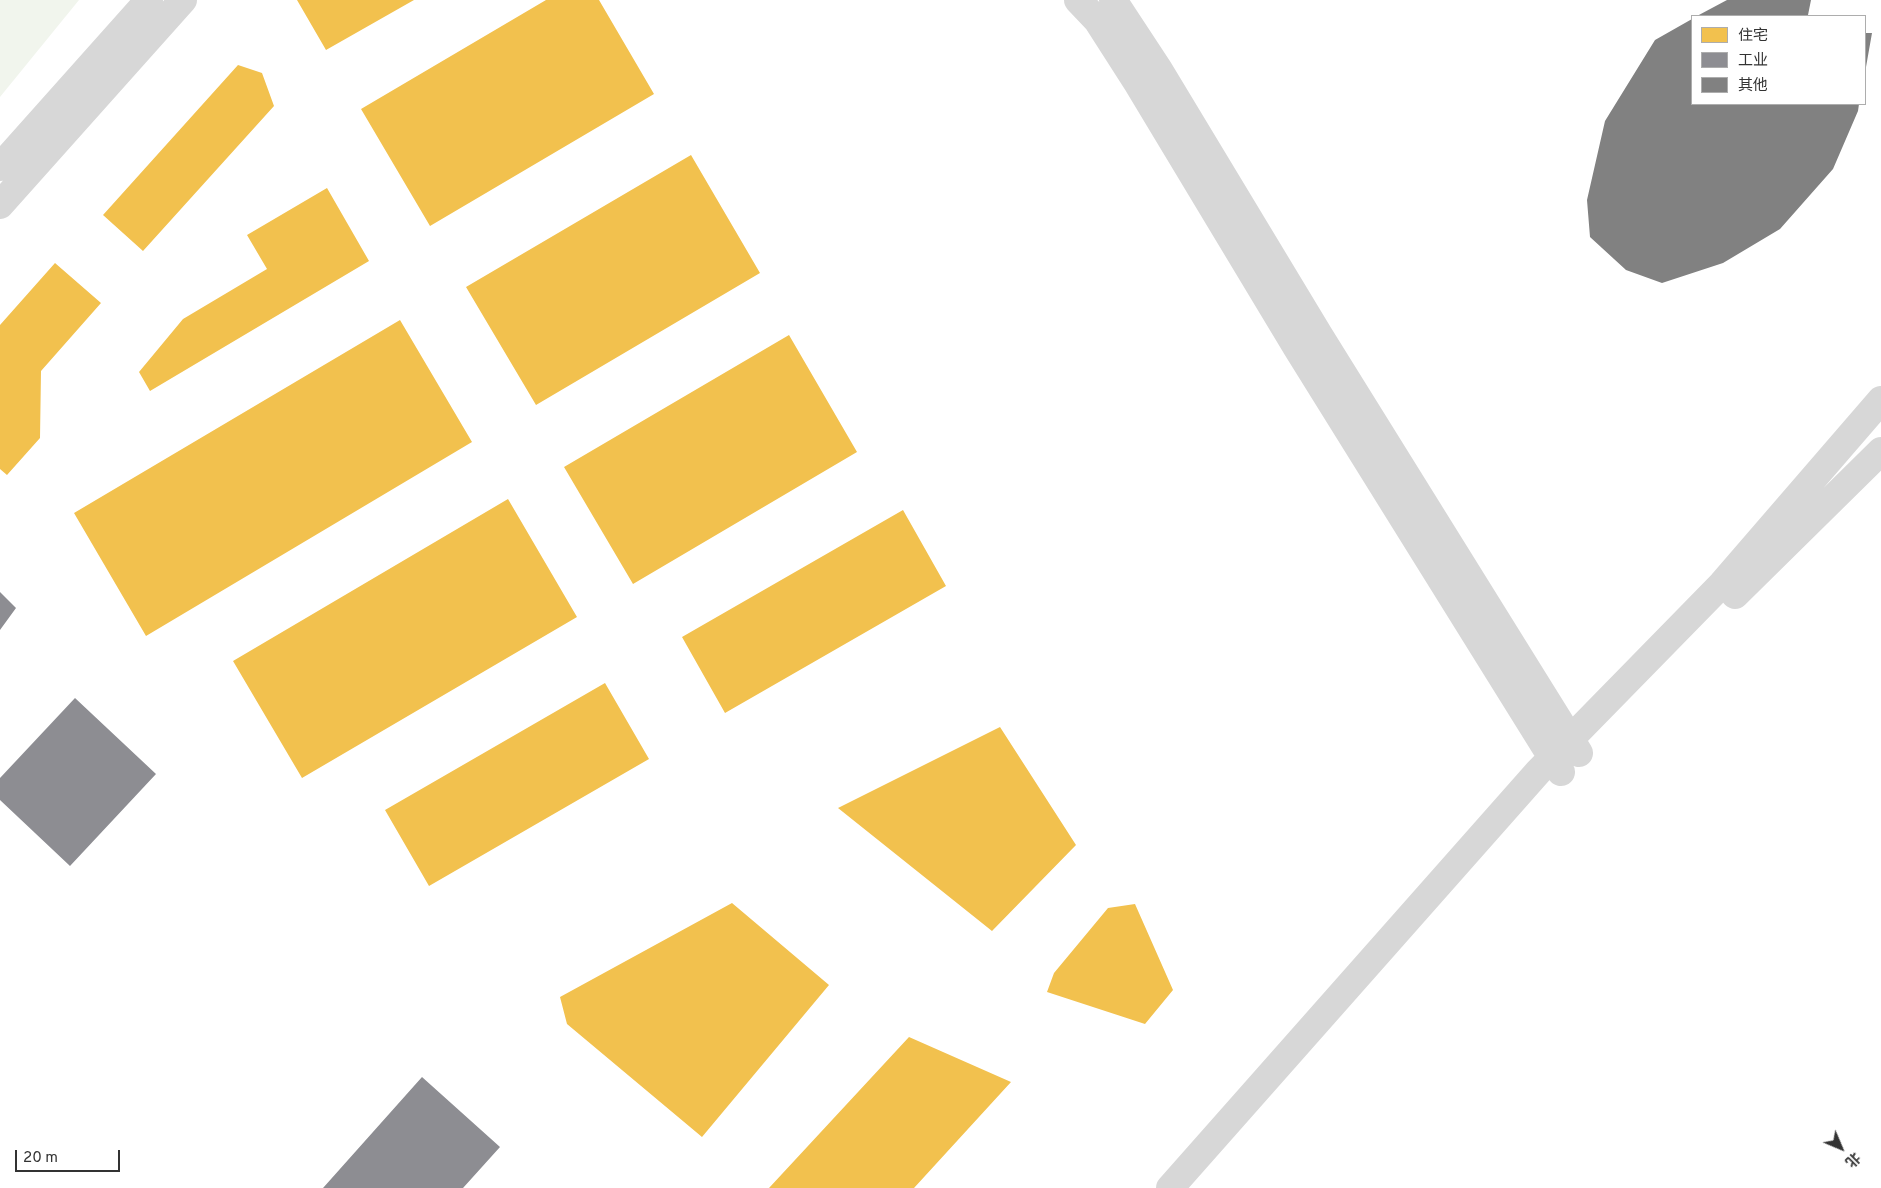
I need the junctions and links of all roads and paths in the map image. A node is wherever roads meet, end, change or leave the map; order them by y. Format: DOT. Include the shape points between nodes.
graph roads {
  1 [pos="149,0"];
  2 [pos="183,0"];
  3 [pos="1078,0"];
  4 [pos="1113,6"];
  5 [pos="0,167"];
  6 [pos="0,205"];
  7 [pos="1881,390"];
  8 [pos="1881,400"];
  9 [pos="1881,425"];
  10 [pos="1881,451"];
  11 [pos="1749,553"];
  12 [pos="1735,595"];
  13 [pos="1565,756"];
  14 [pos="1170,1188"];
  15 [pos="1192,1188"];
  1 -- 5 [label="street"];
  2 -- 6 [label="street"];
  3 -- 4 [label="street"];
  4 -- 13 [label="street" via="1138,84 1297,348"];
  7 -- 11 [label="street"];
  8 -- 11 [label="street"];
  9 -- 12 [label="street"];
  10 -- 12 [label="street"];
  11 -- 13 [label="street"];
  12 -- 13 [label="street"];
  13 -- 14 [label="street"];
  13 -- 15 [label="street"];
}
